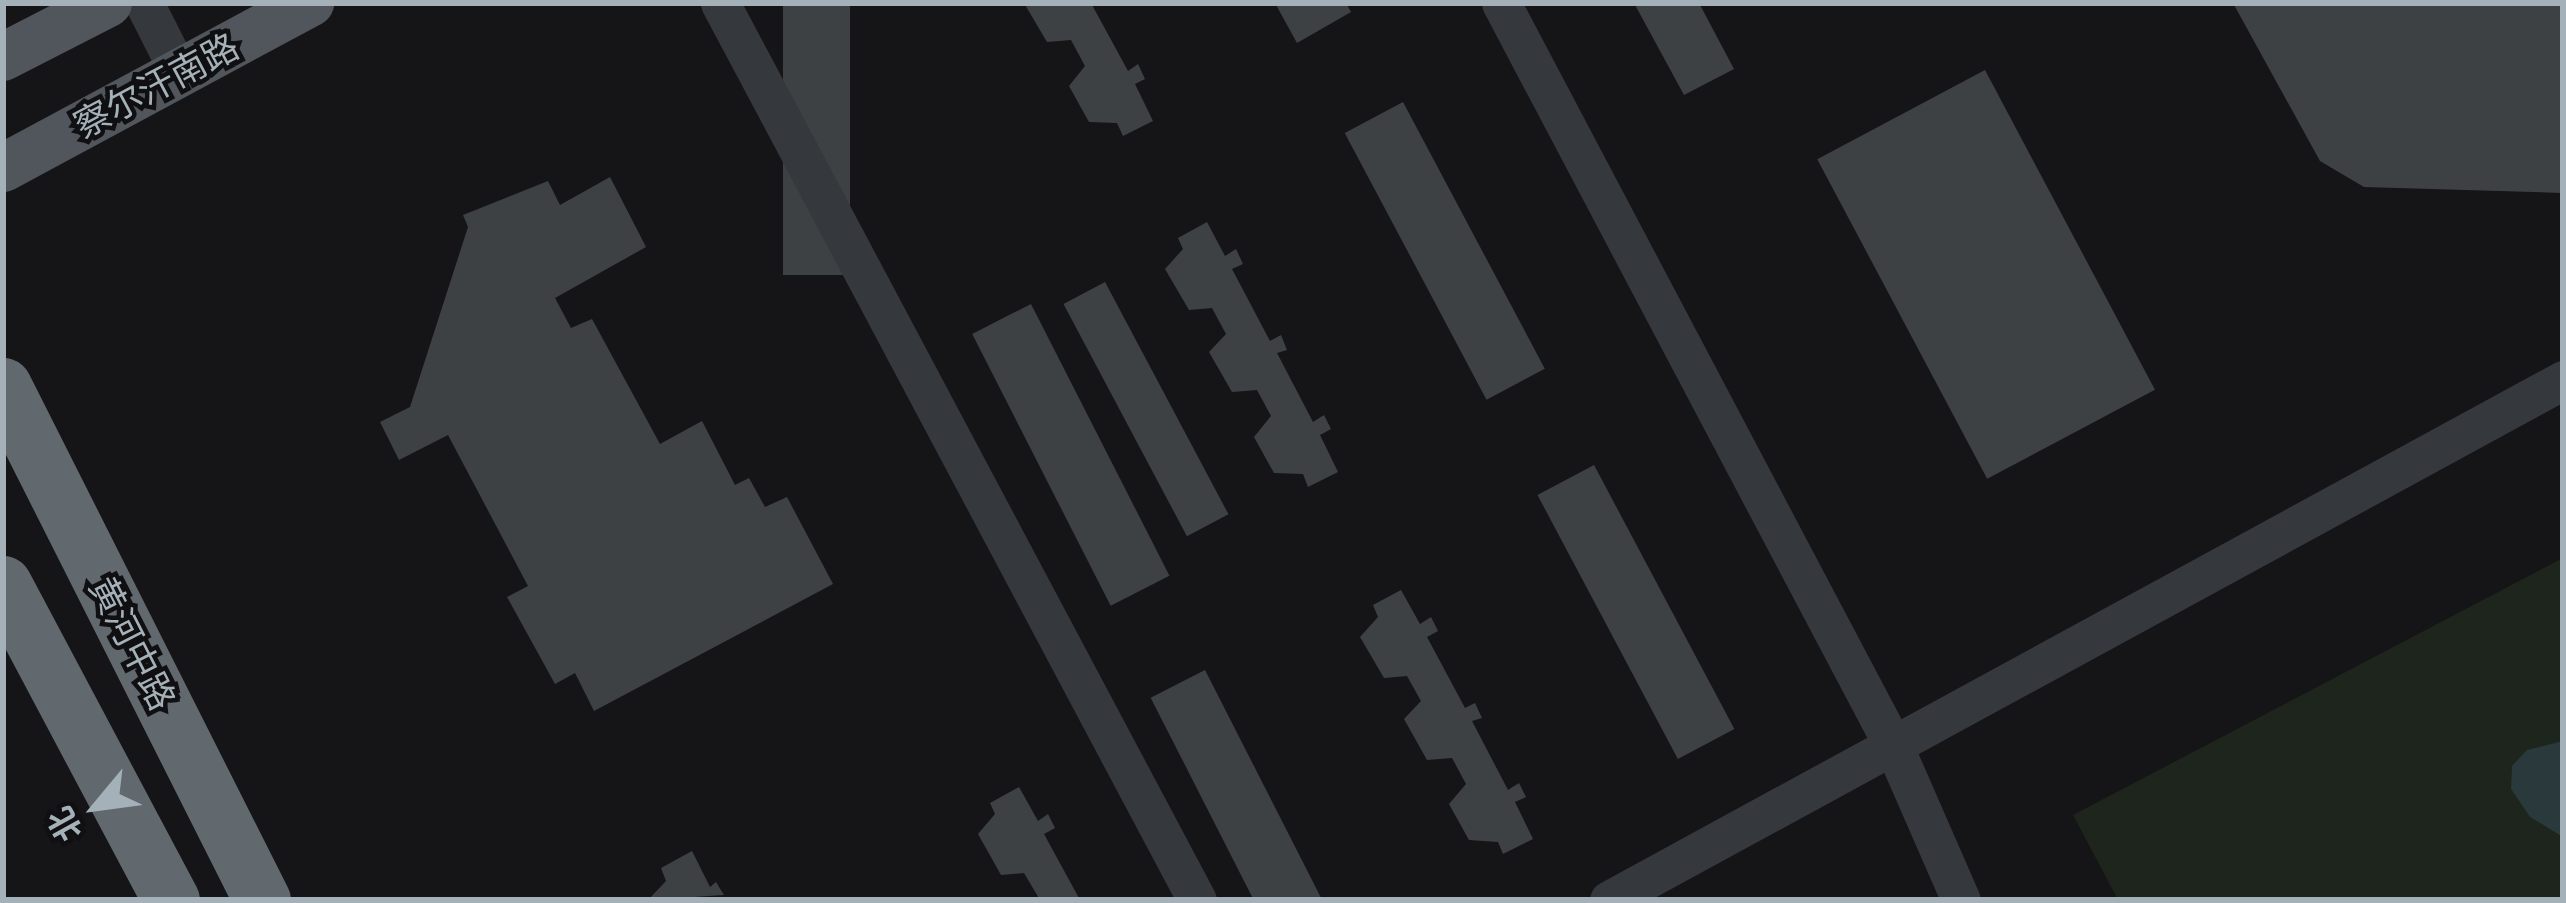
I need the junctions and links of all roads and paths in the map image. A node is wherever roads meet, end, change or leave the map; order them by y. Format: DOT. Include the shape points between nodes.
graph roads {
  1 [pos="107,3"];
  2 [pos="144,3"];
  3 [pos="310,3"];
  4 [pos="720,3"];
  5 [pos="1501,3"];
  6 [pos="3,57"];
  7 [pos="179,72"];
  8 [pos="3,169"];
  9 [pos="2563,380"];
  10 [pos="3,386"];
  11 [pos="3,584"];
  12 [pos="1894,747"];
  13 [pos="171,900"];
  14 [pos="262,900"];
  15 [pos="1198,900"];
  16 [pos="1609,900"];
  17 [pos="1960,900"];
  1 -- 6 [label="main road"];
  2 -- 7 [label="street"];
  3 -- 7 [label="main road, 察尔汗南路"];
  4 -- 15 [label="street"];
  5 -- 12 [label="street"];
  7 -- 8 [label="main road, 察尔汗南路"];
  9 -- 12 [label="street"];
  10 -- 14 [label="highway, 黄河中路"];
  11 -- 13 [label="highway"];
  12 -- 16 [label="street"];
  12 -- 17 [label="street"];
}
